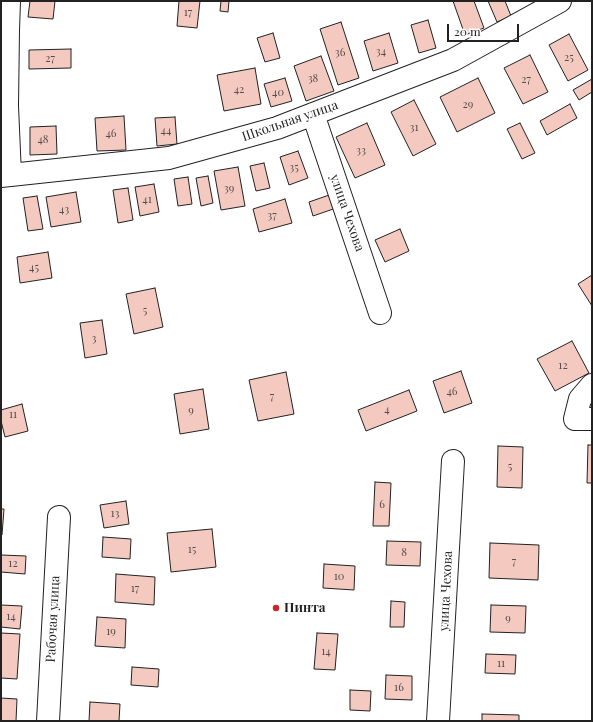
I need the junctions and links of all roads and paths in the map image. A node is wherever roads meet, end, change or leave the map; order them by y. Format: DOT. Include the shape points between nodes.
graph roads {
  1 [pos="10,1"];
  2 [pos="560,1"];
  3 [pos="313,114"];
  4 [pos="5,175"];
  5 [pos="380,313"];
  6 [pos="592,385"];
  7 [pos="583,419"];
  8 [pos="453,461"];
  9 [pos="59,518"];
  10 [pos="48,721"];
  11 [pos="438,721"];
  1 -- 4 [label="street"];
  2 -- 3 [label="street, Школьная улица" via="454,60"];
  3 -- 4 [label="street, Школьная улица" via="277,128 169,158"];
  3 -- 5 [label="street, улица Чехова"];
  6 -- 7 [label="street" via="580,399"];
  8 -- 11 [label="street, улица Чехова"];
  9 -- 10 [label="street, Рабочая улица"];
}
